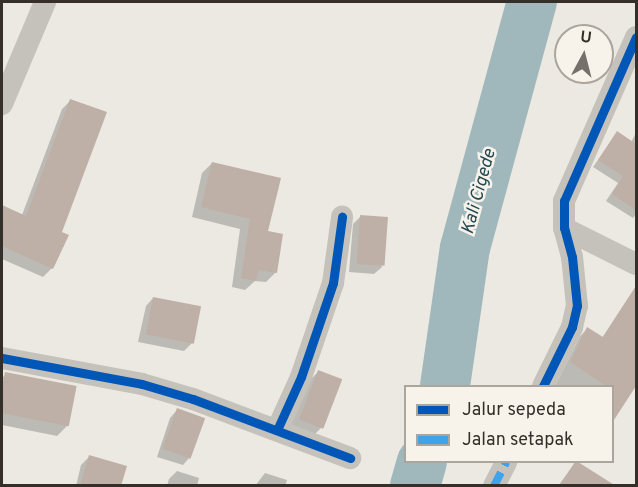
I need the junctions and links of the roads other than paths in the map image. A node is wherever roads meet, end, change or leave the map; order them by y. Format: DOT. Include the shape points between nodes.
graph roads {
  1 [pos="45,2"];
  2 [pos="636,37"];
  3 [pos="2,104"];
  4 [pos="342,217"];
  5 [pos="564,228"];
  6 [pos="636,264"];
  7 [pos="2,358"];
  8 [pos="544,385"];
  9 [pos="277,429"];
  10 [pos="350,458"];
  11 [pos="506,463"];
  12 [pos="494,486"];
  1 -- 3 [label="street"];
  2 -- 5 [label="street" via="572,178 564,201"];
  4 -- 9 [label="street" via="333,282 301,377"];
  5 -- 6 [label="street"];
  5 -- 8 [label="street" via="572,257 577,306 572,327"];
  7 -- 9 [label="street" via="142,384"];
  9 -- 10 [label="street"];
  11 -- 12 [label="street"];
}
